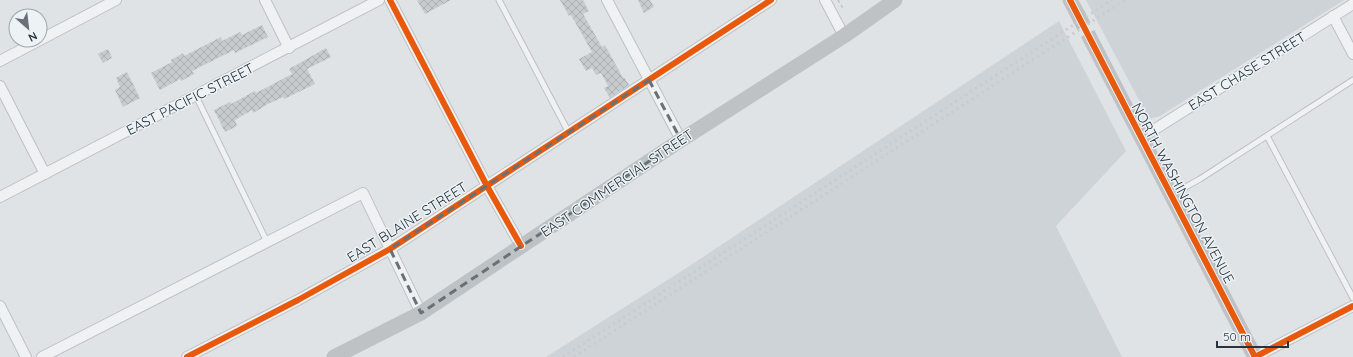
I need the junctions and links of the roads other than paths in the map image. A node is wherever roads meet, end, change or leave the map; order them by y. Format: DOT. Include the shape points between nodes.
graph roads {
  1 [pos="116,0"];
  2 [pos="265,0"];
  3 [pos="379,0"];
  4 [pos="390,0"];
  5 [pos="499,0"];
  6 [pos="607,0"];
  7 [pos="771,0"];
  8 [pos="825,0"];
  9 [pos="895,0"];
  10 [pos="1353,4"];
  11 [pos="1333,16"];
  12 [pos="844,36"];
  13 [pos="1090,40"];
  14 [pos="289,48"];
  15 [pos="1353,54"];
  16 [pos="0,61"];
  17 [pos="649,80"];
  18 [pos="1353,80"];
  19 [pos="0,86"];
  20 [pos="196,96"];
  21 [pos="569,133"];
  22 [pos="1267,136"];
  23 [pos="1141,138"];
  24 [pos="681,140"];
  25 [pos="45,174"];
  26 [pos="487,186"];
  27 [pos="1171,196"];
  28 [pos="0,197"];
  29 [pos="267,242"];
  30 [pos="522,246"];
  31 [pos="390,249"];
  32 [pos="1353,298"];
  33 [pos="0,306"];
  34 [pos="1353,306"];
  35 [pos="421,313"];
  36 [pos="26,357"];
  37 [pos="42,357"];
  38 [pos="187,357"];
  39 [pos="334,357"];
  40 [pos="1255,357"];
  1 -- 16 [label="street"];
  2 -- 14 [label="street"];
  3 -- 14 [label="street, EAST PACIFIC STREET"];
  4 -- 26 [label="street"];
  5 -- 21 [label="lane"];
  6 -- 17 [label="street"];
  7 -- 17 [label="street, EAST BLAINE STREET"];
  8 -- 12 [label="street"];
  9 -- 12 [label="street, EAST COMMERCIAL STREET"];
  10 -- 11 [label="street, EAST CHASE STREET"];
  11 -- 15 [label="street"];
  11 -- 23 [label="street, EAST CHASE STREET"];
  12 -- 24 [label="street, EAST COMMERCIAL STREET"];
  13 -- 23 [label="street, NORTH WASHINGTON AVENUE"];
  14 -- 20 [label="street, EAST PACIFIC STREET"];
  17 -- 21 [label="street, EAST BLAINE STREET"];
  17 -- 24 [label="street"];
  18 -- 22 [label="lane"];
  19 -- 25 [label="street"];
  20 -- 25 [label="street, EAST PACIFIC STREET"];
  20 -- 29 [label="lane"];
  21 -- 26 [label="street, EAST BLAINE STREET"];
  22 -- 27 [label="lane"];
  22 -- 32 [label="lane"];
  23 -- 27 [label="street, NORTH WASHINGTON AVENUE"];
  24 -- 30 [label="street, EAST COMMERCIAL STREET"];
  25 -- 28 [label="street, EAST PACIFIC STREET"];
  26 -- 30 [label="street"];
  26 -- 31 [label="street, EAST BLAINE STREET"];
  27 -- 40 [label="street, NORTH WASHINGTON AVENUE"];
  29 -- 31 [label="street" via="363,193"];
  29 -- 37 [label="street"];
  30 -- 35 [label="street, EAST COMMERCIAL STREET"];
  31 -- 35 [label="street"];
  31 -- 38 [label="street, EAST BLAINE STREET"];
  33 -- 36 [label="street"];
  34 -- 40 [label="street"];
  35 -- 39 [label="street, EAST COMMERCIAL STREET"];
}
